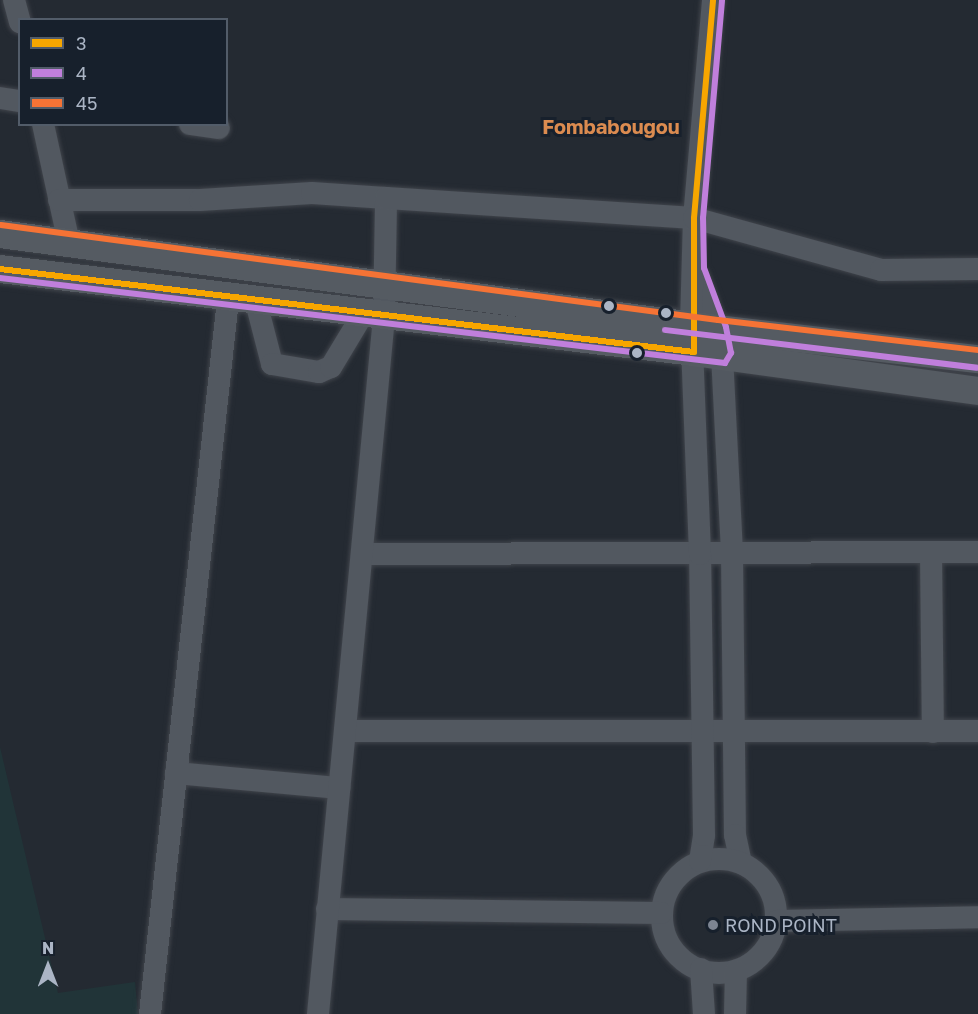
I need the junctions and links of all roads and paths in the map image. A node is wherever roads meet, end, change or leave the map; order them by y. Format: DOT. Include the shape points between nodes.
graph roads {
  1 [pos="14,0"];
  2 [pos="713,0"];
  3 [pos="19,18"];
  4 [pos="0,98"];
  5 [pos="18,101"];
  6 [pos="43,126"];
  7 [pos="204,126"];
  8 [pos="219,128"];
  9 [pos="386,198"];
  10 [pos="59,200"];
  11 [pos="694,218"];
  12 [pos="0,234"];
  13 [pos="69,243"];
  14 [pos="0,269"];
  15 [pos="978,269"];
  16 [pos="387,283"];
  17 [pos="228,299"];
  18 [pos="256,302"];
  19 [pos="374,315"];
  20 [pos="706,340"];
  21 [pos="978,359"];
  22 [pos="978,391"];
  23 [pos="931,552"];
  24 [pos="978,552"];
  25 [pos="363,554"];
  26 [pos="700,554"];
  27 [pos="732,554"];
  28 [pos="345,730"];
  29 [pos="702,731"];
  30 [pos="734,731"];
  31 [pos="978,731"];
  32 [pos="933,732"];
  33 [pos="176,773"];
  34 [pos="339,788"];
  35 [pos="700,861"];
  36 [pos="741,862"];
  37 [pos="327,909"];
  38 [pos="661,913"];
  39 [pos="978,917"];
  40 [pos="777,921"];
  41 [pos="701,969"];
  42 [pos="736,971"];
  43 [pos="150,1014"];
  44 [pos="318,1014"];
  45 [pos="704,1014"];
  46 [pos="735,1014"];
  1 -- 3 [label="street"];
  2 -- 11 [label="street"];
  4 -- 5 [label="street"];
  6 -- 10 [label="street"];
  7 -- 8 [label="street"];
  9 -- 10 [label="street" via="312,193 200,200"];
  9 -- 11 [label="street"];
  9 -- 16 [label="street"];
  10 -- 13 [label="street"];
  11 -- 15 [label="street" via="881,270"];
  11 -- 20 [label="street" via="695,270"];
  12 -- 13 [label="main road"];
  13 -- 16 [label="main road"];
  14 -- 17 [label="main road"];
  16 -- 19 [label="street"];
  16 -- 20 [label="main road"];
  17 -- 18 [label="main road"];
  17 -- 33 [label="street"];
  18 -- 19 [label="main road"];
  18 -- 19 [label="street" via="272,364 319,372 331,367"];
  19 -- 20 [label="main road"];
  19 -- 25 [label="street"];
  20 -- 21 [label="main road"];
  20 -- 22 [label="main road"];
  20 -- 26 [label="street"];
  20 -- 27 [label="street"];
  23 -- 24 [label="street"];
  23 -- 27 [label="street"];
  23 -- 32 [label="street"];
  25 -- 26 [label="street"];
  25 -- 28 [label="street"];
  26 -- 27 [label="street"];
  26 -- 29 [label="street"];
  27 -- 30 [label="street"];
  28 -- 29 [label="street"];
  28 -- 34 [label="street"];
  29 -- 30 [label="street"];
  29 -- 35 [label="street" via="704,836"];
  30 -- 32 [label="street"];
  30 -- 36 [label="street" via="735,835"];
  31 -- 32 [label="street"];
  33 -- 34 [label="street"];
  33 -- 43 [label="street"];
  34 -- 37 [label="street"];
  35 -- 36 [label="street" via="722,858"];
  35 -- 38 [label="street" via="682,871 669,887"];
  36 -- 40 [label="street" via="762,877 774,897"];
  37 -- 38 [label="street"];
  37 -- 44 [label="street"];
  38 -- 41 [label="street" via="666,939 684,962"];
  39 -- 40 [label="street"];
  40 -- 42 [label="street" via="774,936 760,957"];
  41 -- 42 [label="street" via="710,973"];
  41 -- 45 [label="street"];
  42 -- 46 [label="street"];
}
